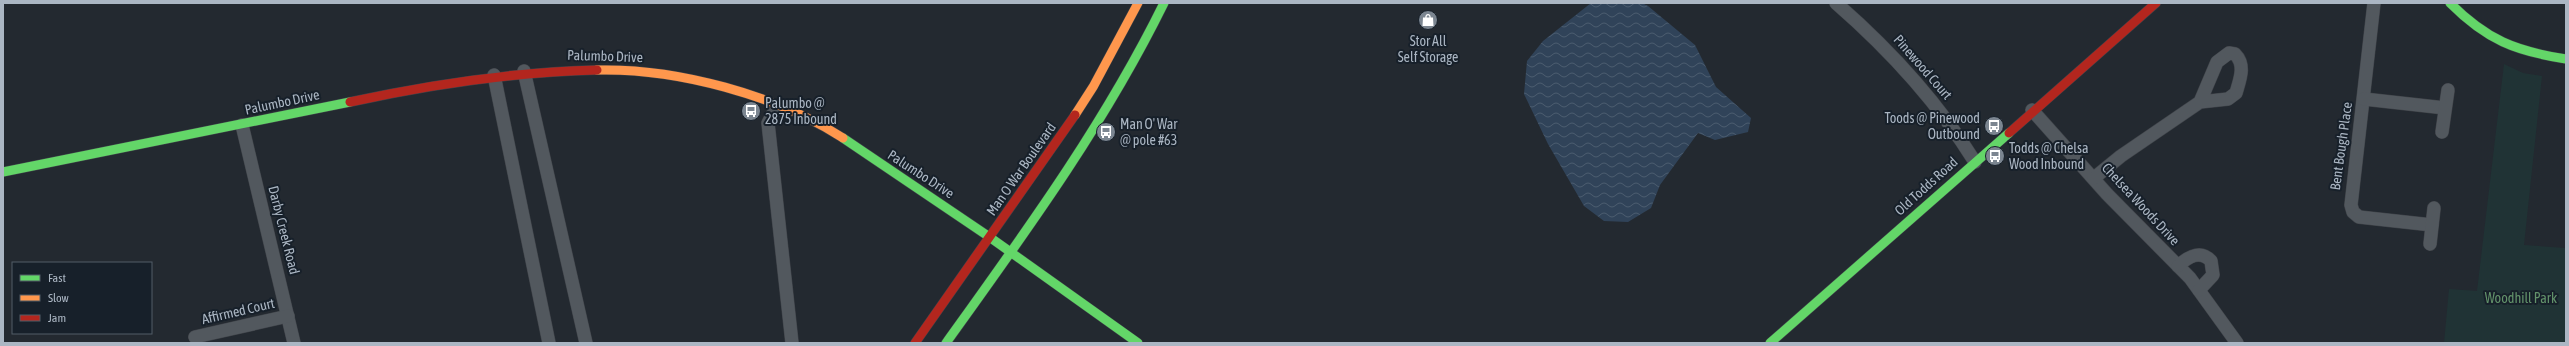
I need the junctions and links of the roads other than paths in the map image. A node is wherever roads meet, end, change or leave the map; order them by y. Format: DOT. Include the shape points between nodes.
graph roads {
  1 [pos="1138,3"];
  2 [pos="1164,3"];
  3 [pos="1836,3"];
  4 [pos="2156,3"];
  5 [pos="2374,3"];
  6 [pos="2450,3"];
  7 [pos="2566,59"];
  8 [pos="524,71"];
  9 [pos="494,75"];
  10 [pos="2448,90"];
  11 [pos="2364,99"];
  12 [pos="2200,102"];
  13 [pos="777,106"];
  14 [pos="2446,108"];
  15 [pos="2032,110"];
  16 [pos="242,125"];
  17 [pos="2442,132"];
  18 [pos="1975,162"];
  19 [pos="3,172"];
  20 [pos="2094,178"];
  21 [pos="2434,208"];
  22 [pos="2432,225"];
  23 [pos="990,236"];
  24 [pos="2430,244"];
  25 [pos="1012,251"];
  26 [pos="2178,266"];
  27 [pos="2199,290"];
  28 [pos="288,316"];
  29 [pos="195,337"];
  30 [pos="294,343"];
  31 [pos="550,343"];
  32 [pos="586,343"];
  33 [pos="792,343"];
  34 [pos="915,343"];
  35 [pos="946,343"];
  36 [pos="1138,343"];
  37 [pos="1770,343"];
  38 [pos="2237,343"];
  1 -- 23 [label="street, Man O War Boulevard" via="1093,87"];
  2 -- 25 [label="street" via="1144,46 1104,116"];
  3 -- 18 [label="street, Pinewood Court" via="1872,34 1933,100"];
  4 -- 15 [label="street, Old Todds Road"];
  5 -- 11 [label="street, Bent Bough Place"];
  6 -- 7 [label="street" via="2467,21 2500,44 2536,56"];
  8 -- 9 [label="street, Palumbo Drive"];
  8 -- 13 [label="street, Palumbo Drive" via="592,68 649,72 713,84"];
  8 -- 32 [label="street"];
  9 -- 16 [label="street, Palumbo Drive" via="445,82"];
  9 -- 31 [label="street"];
  10 -- 14 [label="street"];
  11 -- 14 [label="street"];
  11 -- 22 [label="street, Bent Bough Place" via="2350,195 2353,212 2369,219"];
  12 -- 20 [label="street" via="2121,156"];
  13 -- 23 [label="street, Palumbo Drive" via="817,123"];
  13 -- 33 [label="street" via="768,123"];
  14 -- 17 [label="street"];
  15 -- 18 [label="street, Old Todds Road"];
  15 -- 20 [label="street, Chelsea Woods Drive"];
  16 -- 19 [label="street, Palumbo Drive"];
  16 -- 28 [label="street, Darby Creek Road"];
  18 -- 37 [label="street, Old Todds Road"];
  20 -- 26 [label="street, Chelsea Woods Drive"];
  21 -- 22 [label="street"];
  22 -- 24 [label="street"];
  23 -- 25 [label="street, Palumbo Drive"];
  23 -- 34 [label="street, Man O War Boulevard"];
  25 -- 35 [label="street"];
  25 -- 36 [label="street, Palumbo Drive"];
  26 -- 27 [label="street, Chelsea Woods Drive"];
  26 -- 27 [label="street, Chelsea Woods Drive" via="2193,255 2199,254 2211,261 2213,275"];
  27 -- 38 [label="street, Chelsea Woods Drive"];
  28 -- 29 [label="street, Affirmed Court"];
  28 -- 30 [label="street, Darby Creek Road"];
}
